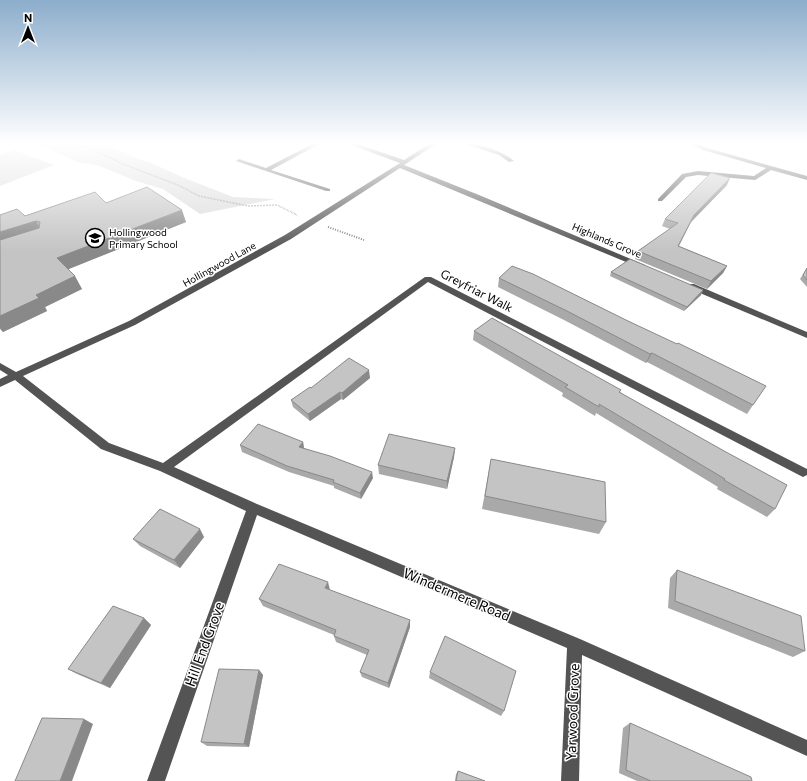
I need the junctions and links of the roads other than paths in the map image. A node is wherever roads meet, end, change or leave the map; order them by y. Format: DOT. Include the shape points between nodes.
graph roads {
  1 [pos="292,178"];
  2 [pos="379,178"];
  3 [pos="436,178"];
  4 [pos="681,178"];
  5 [pos="328,190"];
  6 [pos="660,200"];
  7 [pos="646,267"];
  8 [pos="682,282"];
  9 [pos="807,335"];
  10 [pos="0,366"];
  11 [pos="16,376"];
  12 [pos="0,383"];
  13 [pos="164,468"];
  14 [pos="803,472"];
  15 [pos="253,508"];
  16 [pos="575,644"];
  17 [pos="807,748"];
  18 [pos="156,781"];
  19 [pos="570,781"];
  1 -- 5 [label="street"];
  2 -- 11 [label="street, Hollingwood Lane" via="288,237 132,323"];
  3 -- 7 [label="street, Highlands Grove"];
  4 -- 6 [label="street"];
  8 -- 9 [label="street"];
  10 -- 11 [label="street, Windermere Road"];
  11 -- 12 [label="street, Hollingwood Lane"];
  11 -- 13 [label="street, Windermere Road" via="105,446"];
  13 -- 14 [label="street, Greyfriar Walk" via="428,279"];
  13 -- 15 [label="street, Windermere Road"];
  15 -- 16 [label="street, Windermere Road"];
  15 -- 18 [label="street, Hill End Grove"];
  16 -- 17 [label="street, Windermere Road"];
  16 -- 19 [label="street, Yarwood Grove"];
}
